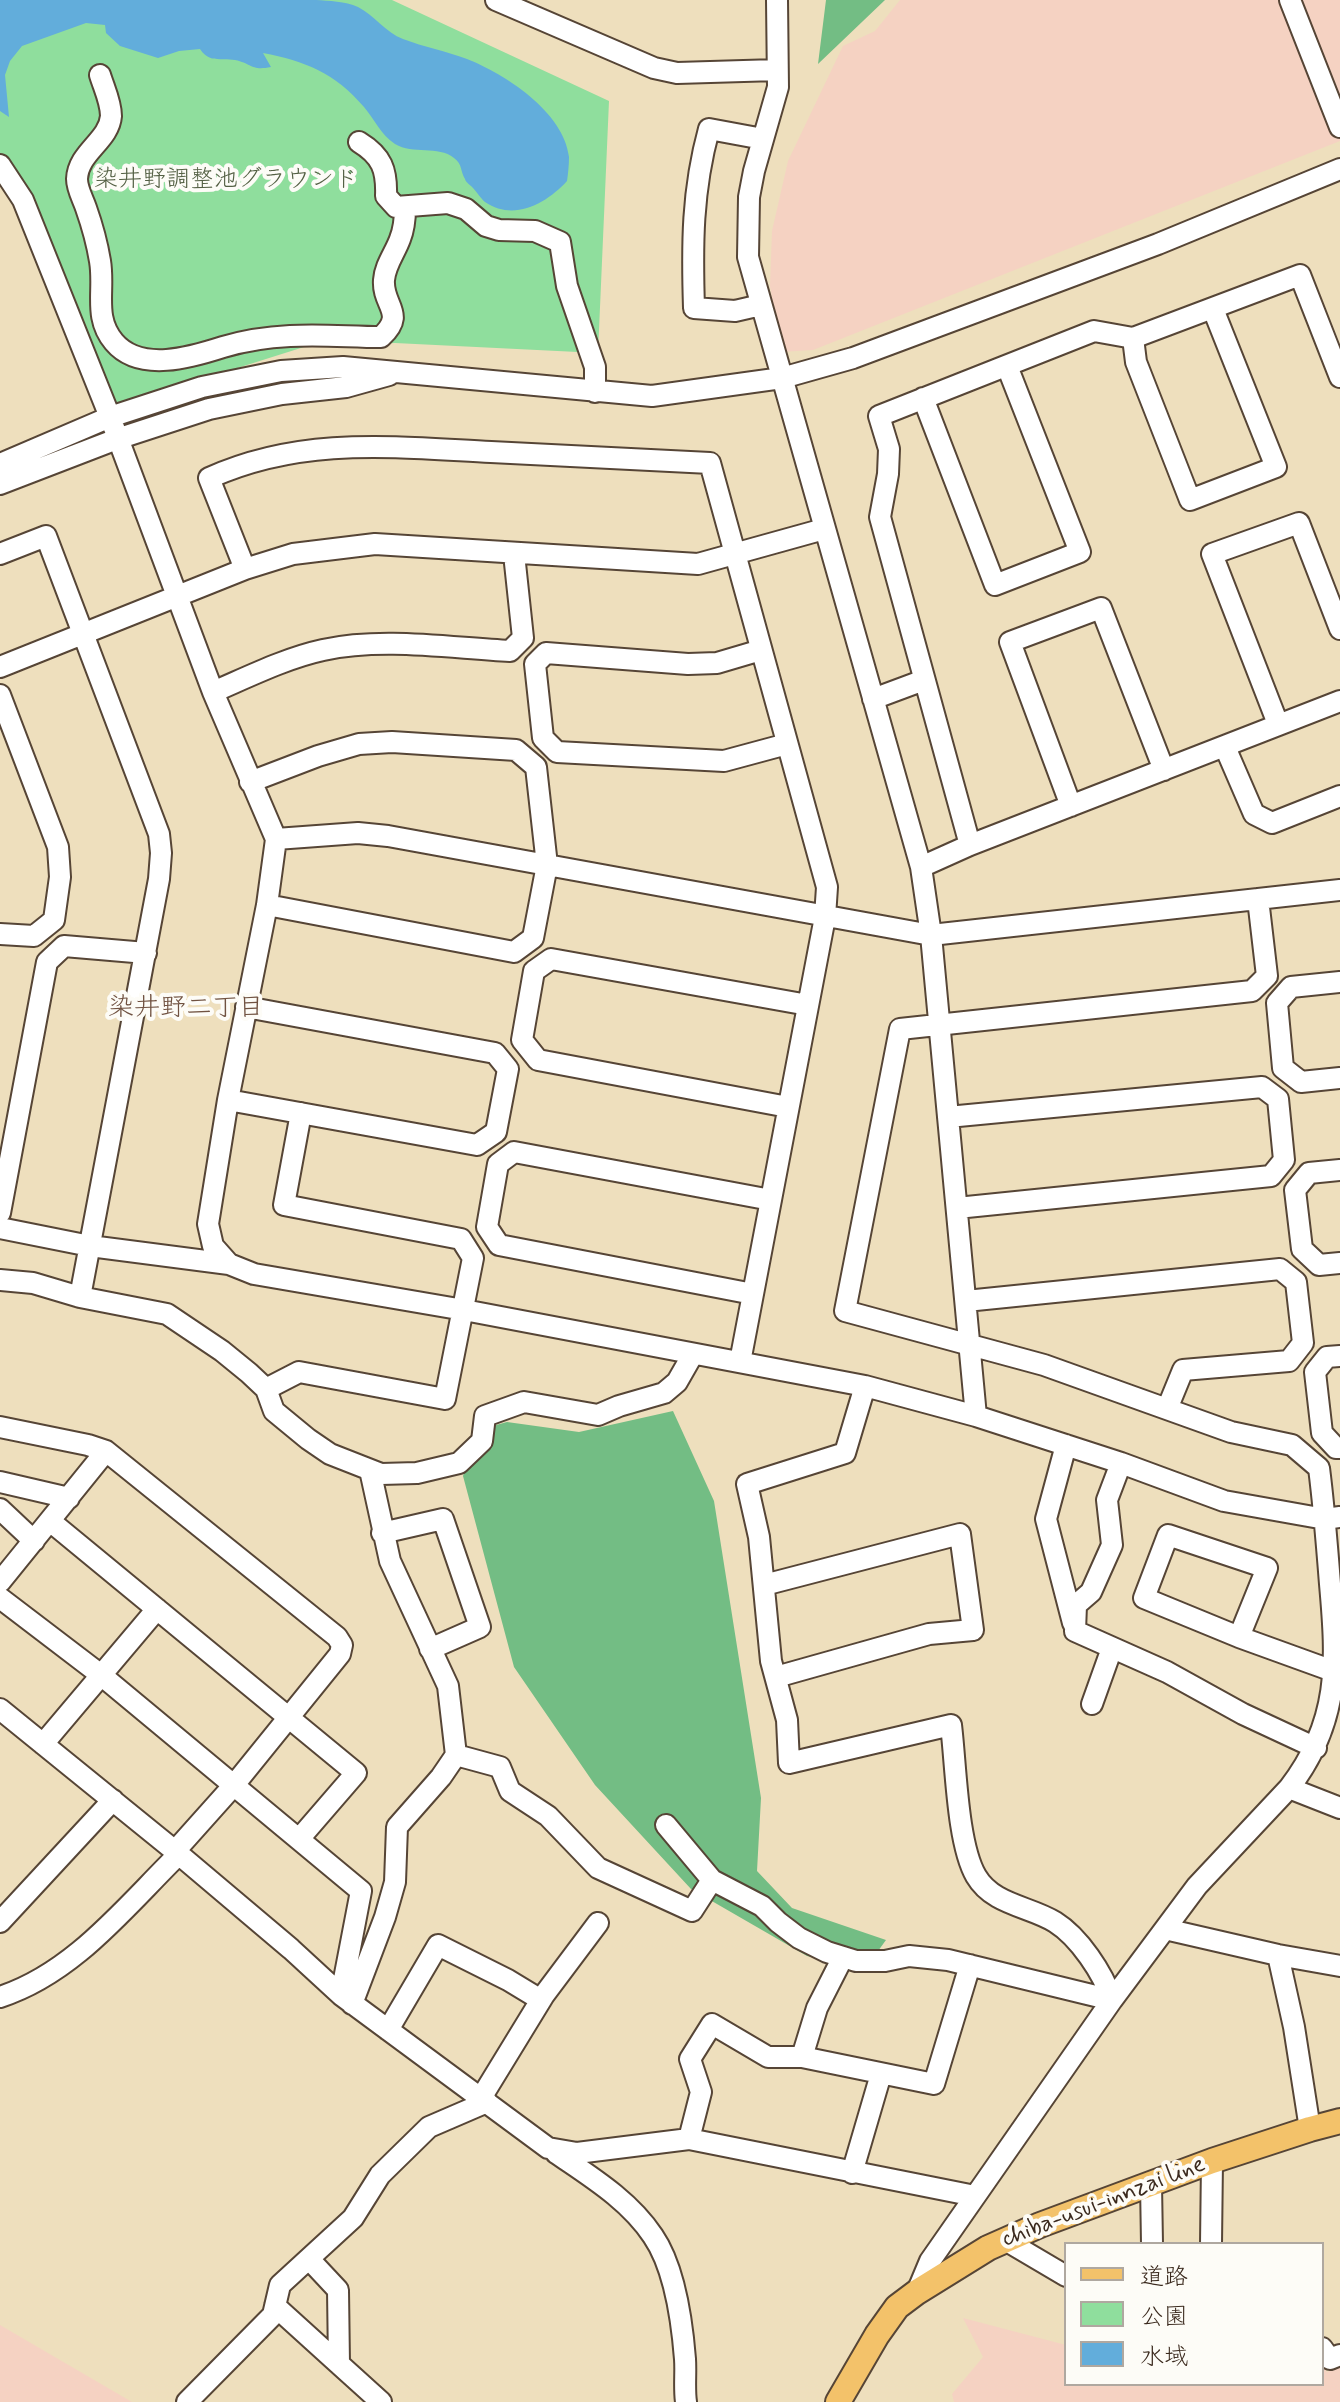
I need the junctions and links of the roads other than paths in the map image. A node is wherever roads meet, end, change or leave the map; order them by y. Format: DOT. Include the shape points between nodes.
graph roads {
  1 [pos="496,0"];
  2 [pos="777,0"];
  3 [pos="1290,0"];
  4 [pos="777,70"];
  5 [pos="100,75"];
  6 [pos="1340,127"];
  7 [pos="763,139"];
  8 [pos="359,142"];
  9 [pos="0,165"];
  10 [pos="1340,169"];
  11 [pos="405,208"];
  12 [pos="761,305"];
  13 [pos="1213,309"];
  14 [pos="1133,338"];
  15 [pos="1007,366"];
  16 [pos="401,372"];
  17 [pos="1340,377"];
  18 [pos="782,378"];
  19 [pos="595,392"];
  20 [pos="923,398"];
  21 [pos="110,417"];
  22 [pos="117,439"];
  23 [pos="0,464"];
  24 [pos="0,484"];
  25 [pos="824,529"];
  26 [pos="0,554"];
  27 [pos="514,554"];
  28 [pos="735,555"];
  29 [pos="245,569"];
  30 [pos="177,596"];
  31 [pos="1340,629"];
  32 [pos="84,633"];
  33 [pos="761,650"];
  34 [pos="0,667"];
  35 [pos="924,680"];
  36 [pos="213,692"];
  37 [pos="0,695"];
  38 [pos="873,699"];
  39 [pos="1340,701"];
  40 [pos="1278,724"];
  41 [pos="787,744"];
  42 [pos="1225,747"];
  43 [pos="1164,770"];
  44 [pos="250,782"];
  45 [pos="1340,796"];
  46 [pos="1071,806"];
  47 [pos="276,839"];
  48 [pos="970,845"];
  49 [pos="547,865"];
  50 [pos="921,867"];
  51 [pos="1340,890"];
  52 [pos="1258,899"];
  53 [pos="267,905"];
  54 [pos="825,917"];
  55 [pos="0,934"];
  56 [pos="931,935"];
  57 [pos="146,953"];
  58 [pos="1340,982"];
  59 [pos="808,1005"];
  60 [pos="246,1007"];
  61 [pos="939,1023"];
  62 [pos="1340,1078"];
  63 [pos="228,1100"];
  64 [pos="788,1107"];
  65 [pos="301,1113"];
  66 [pos="948,1117"];
  67 [pos="1340,1170"];
  68 [pos="771,1200"];
  69 [pos="957,1208"];
  70 [pos="0,1213"];
  71 [pos="0,1228"];
  72 [pos="90,1246"];
  73 [pos="1340,1263"];
  74 [pos="229,1264"];
  75 [pos="0,1280"];
  76 [pos="753,1294"];
  77 [pos="80,1297"];
  78 [pos="966,1301"];
  79 [pos="464,1310"];
  80 [pos="971,1345"];
  81 [pos="693,1354"];
  82 [pos="1340,1356"];
  83 [pos="740,1362"];
  84 [pos="865,1386"];
  85 [pos="266,1389"];
  86 [pos="1167,1409"];
  87 [pos="976,1416"];
  88 [pos="0,1427"];
  89 [pos="1066,1445"];
  90 [pos="1340,1448"];
  91 [pos="106,1451"];
  92 [pos="1121,1463"];
  93 [pos="370,1470"];
  94 [pos="0,1482"];
  95 [pos="69,1498"];
  96 [pos="0,1509"];
  97 [pos="1333,1518"];
  98 [pos="50,1521"];
  99 [pos="382,1533"];
  100 [pos="34,1541"];
  101 [pos="0,1582"];
  102 [pos="764,1585"];
  103 [pos="0,1598"];
  104 [pos="157,1609"];
  105 [pos="1075,1631"];
  106 [pos="1239,1637"];
  107 [pos="1112,1648"];
  108 [pos="430,1649"];
  109 [pos="1333,1671"];
  110 [pos="101,1675"];
  111 [pos="776,1677"];
  112 [pos="1092,1704"];
  113 [pos="0,1709"];
  114 [pos="289,1717"];
  115 [pos="43,1744"];
  116 [pos="1316,1748"];
  117 [pos="456,1755"];
  118 [pos="234,1785"];
  119 [pos="1289,1788"];
  120 [pos="113,1800"];
  121 [pos="1340,1808"];
  122 [pos="666,1825"];
  123 [pos="299,1839"];
  124 [pos="177,1852"];
  125 [pos="712,1880"];
  126 [pos="0,1922"];
  127 [pos="598,1923"];
  128 [pos="1165,1929"];
  129 [pos="1278,1955"];
  130 [pos="843,1957"];
  131 [pos="970,1965"];
  132 [pos="1340,1966"];
  133 [pos="0,1997"];
  134 [pos="346,2000"];
  135 [pos="541,2000"];
  136 [pos="1112,2000"];
  137 [pos="388,2030"];
  138 [pos="802,2057"];
  139 [pos="881,2074"];
  140 [pos="484,2100"];
  141 [pos="1340,2121"];
  142 [pos="1310,2129"];
  143 [pos="689,2139"];
  144 [pos="548,2148"];
  145 [pos="1212,2161"];
  146 [pos="852,2173"];
  147 [pos="1151,2184"];
  148 [pos="975,2196"];
  149 [pos="1005,2240"];
  150 [pos="1152,2242"];
  151 [pos="1211,2242"];
  152 [pos="309,2259"];
  153 [pos="1064,2275"];
  154 [pos="917,2292"];
  155 [pos="275,2306"];
  156 [pos="1324,2351"];
  157 [pos="1340,2355"];
  158 [pos="339,2364"];
  159 [pos="187,2402"];
  160 [pos="381,2402"];
  161 [pos="686,2402"];
  162 [pos="838,2402"];
  1 -- 4 [label="street" via="654,68 677,73"];
  2 -- 4 [label="street"];
  3 -- 6 [label="street"];
  4 -- 7 [label="street" via="778,87"];
  5 -- 11 [label="street" via="111,120 81,161 77,179 101,264 100,315 115,344 127,353 167,361 290,336 381,337 394,314 384,283 401,238"];
  7 -- 12 [label="street" via="749,197 748,257"];
  7 -- 12 [label="street" via="709,129 699,164 692,231 694,308 735,311"];
  8 -- 11 [label="street" via="382,164 386,196"];
  9 -- 21 [label="street" via="23,200"];
  10 -- 18 [label="street" via="882,348"];
  11 -- 19 [label="street" via="448,203 466,209 486,226 535,231 560,242 567,286 595,367"];
  12 -- 18 [label="street"];
  13 -- 14 [label="street"];
  13 -- 14 [label="street" via="1276,467 1190,500 1136,362"];
  13 -- 17 [label="street" via="1300,275"];
  14 -- 15 [label="street" via="1094,331"];
  15 -- 20 [label="street"];
  15 -- 20 [label="street" via="1080,552 995,585"];
  16 -- 19 [label="street"];
  16 -- 21 [label="street" via="343,367 281,371 202,387"];
  16 -- 22 [label="street" via="346,387 209,409"];
  18 -- 19 [label="street" via="652,396"];
  18 -- 25 [label="street"];
  20 -- 35 [label="street" via="879,416 889,449 880,517"];
  21 -- 22 [label="street"];
  21 -- 23 [label="street"];
  22 -- 24 [label="street"];
  22 -- 30 [label="street"];
  25 -- 28 [label="street"];
  25 -- 38 [label="street"];
  26 -- 32 [label="street" via="46,536"];
  27 -- 28 [label="street" via="698,564"];
  27 -- 29 [label="street" via="375,544 293,554"];
  27 -- 36 [label="street" via="523,638 510,651 383,644 323,650"];
  28 -- 29 [label="street" via="710,463 372,445 267,457 209,478"];
  28 -- 33 [label="street"];
  29 -- 30 [label="street"];
  30 -- 32 [label="street"];
  30 -- 36 [label="street"];
  31 -- 40 [label="street" via="1299,523 1212,554"];
  32 -- 34 [label="street"];
  32 -- 57 [label="street" via="159,834 159,879"];
  33 -- 41 [label="street"];
  33 -- 41 [label="street" via="717,663 688,664 546,653 535,664 543,738 557,752 724,761"];
  35 -- 38 [label="street"];
  35 -- 48 [label="street"];
  36 -- 44 [label="street"];
  37 -- 55 [label="street" via="58,847 60,877 54,920 34,936"];
  38 -- 50 [label="street"];
  39 -- 40 [label="street"];
  40 -- 42 [label="street"];
  41 -- 54 [label="street" via="827,887"];
  42 -- 43 [label="street"];
  42 -- 45 [label="street" via="1254,814 1272,823"];
  43 -- 46 [label="street"];
  43 -- 46 [label="street" via="1101,608 1010,642"];
  44 -- 47 [label="street"];
  44 -- 49 [label="street" via="359,744 516,750 536,767"];
  46 -- 48 [label="street"];
  47 -- 49 [label="street" via="358,833"];
  47 -- 53 [label="street"];
  48 -- 50 [label="street"];
  49 -- 53 [label="street" via="533,938 514,952"];
  49 -- 54 [label="street"];
  50 -- 56 [label="street"];
  51 -- 52 [label="street"];
  52 -- 56 [label="street"];
  52 -- 61 [label="street" via="1267,976 1252,991"];
  53 -- 60 [label="street"];
  54 -- 56 [label="street"];
  54 -- 59 [label="street"];
  56 -- 61 [label="street"];
  57 -- 70 [label="street" via="64,946 47,962"];
  57 -- 72 [label="street"];
  58 -- 62 [label="street" via="1291,987 1277,1003 1283,1068 1301,1082"];
  59 -- 64 [label="street"];
  59 -- 64 [label="street" via="551,959 534,971 522,1040 538,1060"];
  60 -- 63 [label="street"];
  60 -- 65 [label="street" via="495,1053 508,1069 496,1132 477,1145"];
  61 -- 66 [label="street"];
  61 -- 80 [label="street" via="900,1029 845,1311"];
  63 -- 65 [label="street"];
  63 -- 74 [label="street" via="208,1224 213,1246"];
  64 -- 68 [label="street"];
  65 -- 79 [label="street" via="284,1205 461,1239 473,1258"];
  66 -- 69 [label="street"];
  66 -- 69 [label="street" via="1262,1087 1278,1099 1284,1160 1271,1176"];
  67 -- 73 [label="street" via="1309,1173 1295,1190 1302,1249 1319,1265"];
  68 -- 76 [label="street"];
  68 -- 76 [label="street" via="514,1152 498,1164 487,1227 499,1245"];
  69 -- 78 [label="street"];
  71 -- 72 [label="street"];
  72 -- 74 [label="street"];
  72 -- 77 [label="street"];
  74 -- 79 [label="street" via="254,1274"];
  75 -- 77 [label="street"];
  76 -- 83 [label="street"];
  77 -- 85 [label="street" via="167,1314"];
  78 -- 80 [label="street"];
  78 -- 86 [label="street" via="1280,1269 1296,1282 1303,1343 1289,1361 1183,1370"];
  79 -- 81 [label="street"];
  79 -- 85 [label="street" via="445,1399 299,1372"];
  80 -- 86 [label="street"];
  80 -- 87 [label="street"];
  81 -- 83 [label="street"];
  81 -- 93 [label="street" via="664,1393 598,1415 524,1402 485,1416 482,1441 459,1463 417,1473"];
  82 -- 90 [label="street" via="1327,1357 1315,1372 1322,1433"];
  83 -- 84 [label="street"];
  84 -- 87 [label="street"];
  84 -- 102 [label="street" via="845,1453 747,1484"];
  85 -- 93 [label="street" via="274,1411 308,1439"];
  86 -- 97 [label="street" via="1231,1432 1292,1445 1319,1468"];
  87 -- 89 [label="street"];
  88 -- 91 [label="street"];
  89 -- 92 [label="street"];
  89 -- 105 [label="street" via="1046,1519"];
  91 -- 95 [label="street"];
  91 -- 114 [label="street" via="337,1637 340,1654"];
  92 -- 97 [label="street" via="1224,1501"];
  92 -- 105 [label="street" via="1107,1500 1112,1545 1091,1592 1076,1605"];
  93 -- 99 [label="street"];
  94 -- 95 [label="street"];
  95 -- 98 [label="street"];
  96 -- 100 [label="street"];
  97 -- 109 [label="street"];
  98 -- 100 [label="street"];
  98 -- 104 [label="street"];
  99 -- 108 [label="street"];
  99 -- 108 [label="street" via="443,1519 480,1627"];
  100 -- 101 [label="street"];
  102 -- 111 [label="street"];
  102 -- 111 [label="street" via="960,1534 973,1630 929,1634"];
  103 -- 110 [label="street"];
  104 -- 110 [label="street"];
  104 -- 114 [label="street"];
  105 -- 107 [label="street"];
  106 -- 106 [label="street" via="1267,1568 1168,1535 1144,1598"];
  106 -- 109 [label="street"];
  107 -- 112 [label="street"];
  107 -- 116 [label="street"];
  108 -- 117 [label="street" via="448,1686"];
  109 -- 116 [label="street"];
  110 -- 115 [label="street"];
  110 -- 118 [label="street"];
  111 -- 136 [label="street" via="787,1720 789,1763 951,1725 964,1845 976,1878 993,1895 1054,1921 1074,1938 1091,1958"];
  113 -- 115 [label="street"];
  114 -- 118 [label="street"];
  114 -- 123 [label="street" via="356,1773"];
  115 -- 120 [label="street"];
  116 -- 119 [label="street"];
  117 -- 125 [label="street" via="500,1767 510,1791 548,1816 598,1868 692,1911"];
  117 -- 134 [label="street" via="397,1827 395,1882 385,1917"];
  118 -- 123 [label="street"];
  118 -- 124 [label="street"];
  119 -- 121 [label="street"];
  119 -- 128 [label="street" via="1197,1886"];
  120 -- 124 [label="street"];
  120 -- 126 [label="street"];
  122 -- 125 [label="street"];
  123 -- 134 [label="street" via="361,1891"];
  124 -- 133 [label="street" via="66,1964"];
  124 -- 134 [label="street"];
  125 -- 130 [label="street" via="762,1906 799,1938"];
  127 -- 135 [label="street"];
  128 -- 129 [label="street"];
  128 -- 136 [label="street"];
  129 -- 132 [label="street"];
  129 -- 142 [label="street"];
  130 -- 131 [label="street" via="885,1961 909,1956"];
  130 -- 138 [label="street" via="817,2008"];
  131 -- 136 [label="street"];
  131 -- 139 [label="street" via="934,2084"];
  134 -- 137 [label="street"];
  135 -- 137 [label="street" via="438,1945"];
  135 -- 140 [label="street"];
  136 -- 148 [label="street"];
  137 -- 140 [label="street"];
  138 -- 139 [label="street"];
  138 -- 143 [label="street" via="768,2057 712,2024 690,2059 701,2092"];
  139 -- 146 [label="street"];
  140 -- 144 [label="street"];
  140 -- 152 [label="street" via="429,2127 380,2175 353,2218"];
  141 -- 142 [label="main road, chiba-usui-innzai line"];
  142 -- 145 [label="main road, chiba-usui-innzai line"];
  143 -- 144 [label="street" via="577,2153"];
  143 -- 146 [label="street"];
  144 -- 161 [label="street" via="608,2189 655,2238 672,2280"];
  145 -- 147 [label="main road, chiba-usui-innzai line"];
  145 -- 151 [label="street"];
  146 -- 148 [label="street"];
  147 -- 149 [label="main road, chiba-usui-innzai line"];
  147 -- 150 [label="street"];
  148 -- 154 [label="street" via="930,2261"];
  149 -- 153 [label="street"];
  149 -- 154 [label="main road, chiba-usui-innzai line"];
  152 -- 155 [label="street" via="280,2285"];
  152 -- 158 [label="street" via="338,2290"];
  154 -- 162 [label="main road, chiba-usui-innzai line" via="897,2307"];
  155 -- 158 [label="street"];
  155 -- 159 [label="street" via="273,2315"];
  156 -- 157 [label="street" via="1330,2359"];
  158 -- 160 [label="street"];
}
